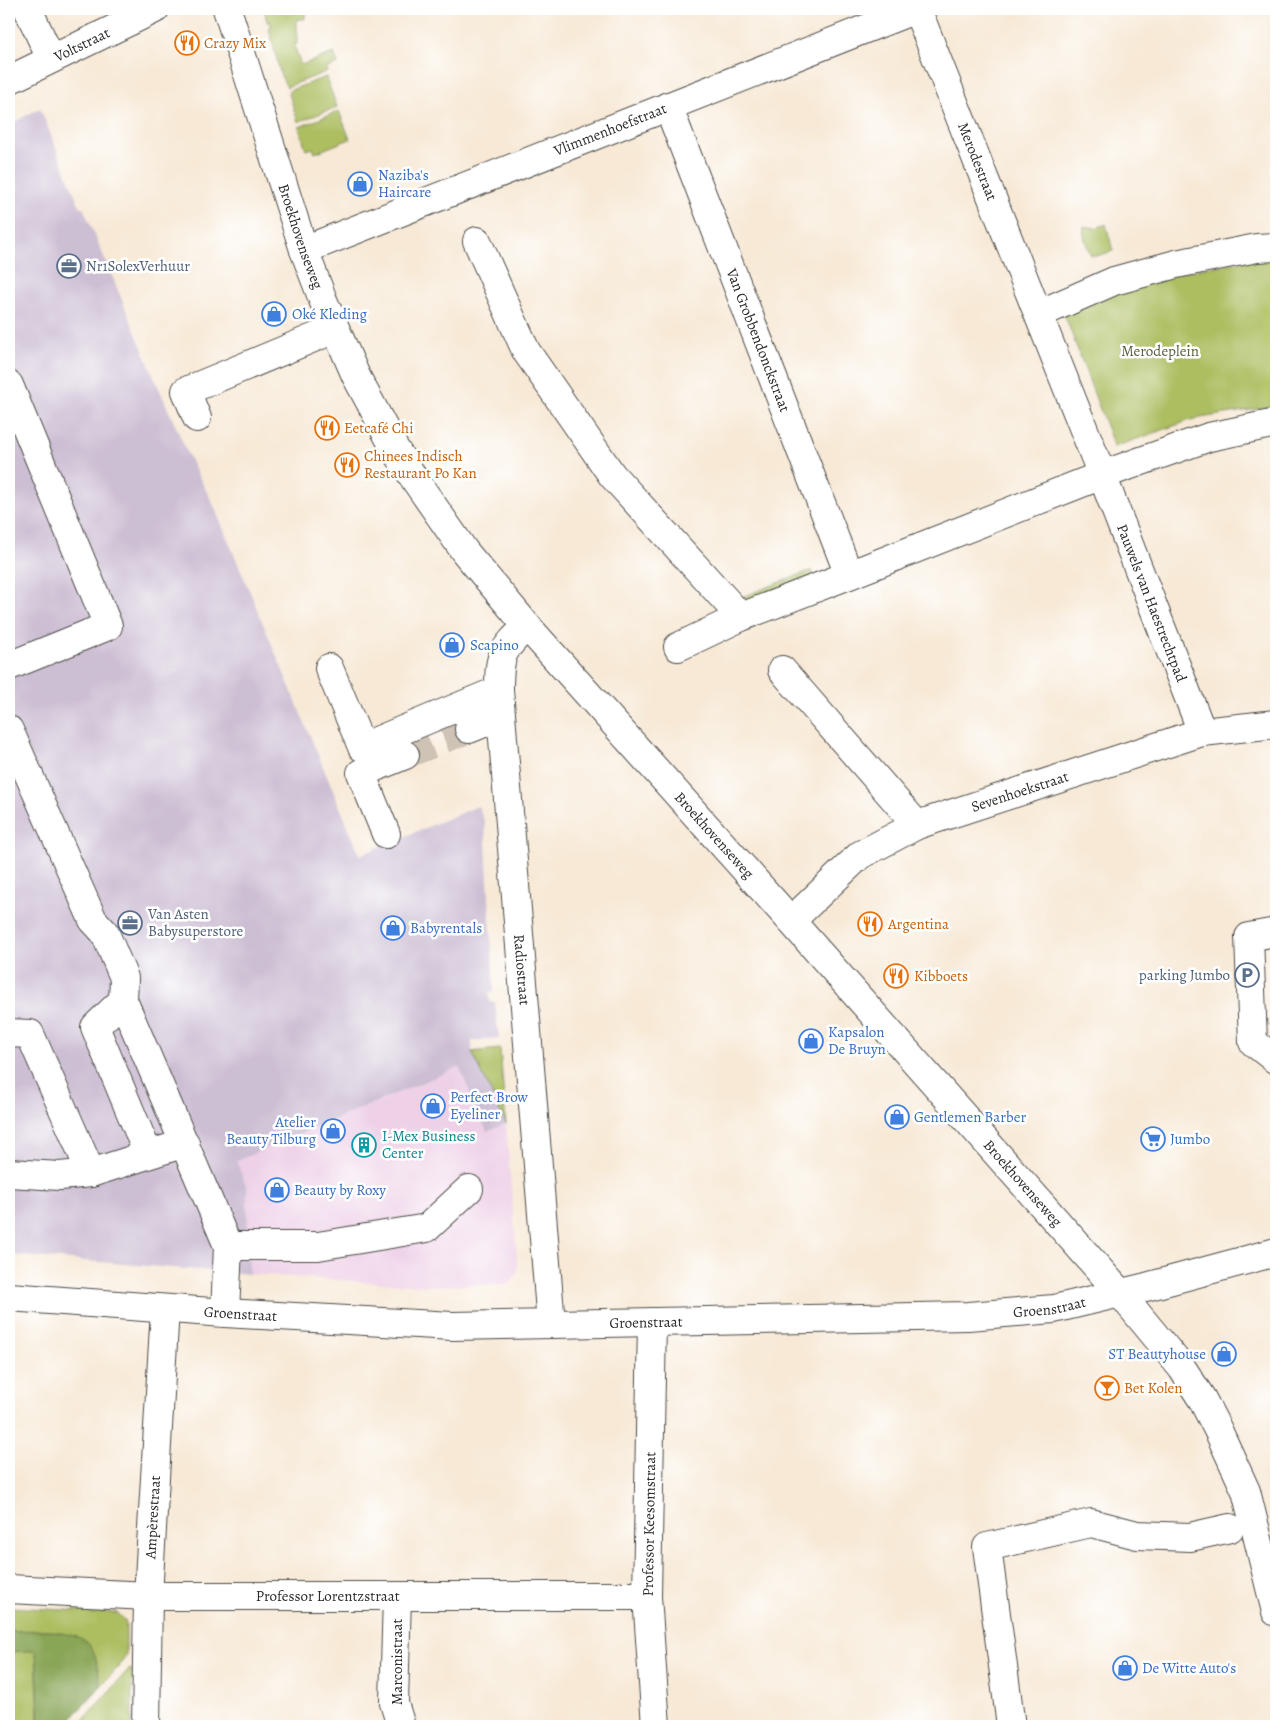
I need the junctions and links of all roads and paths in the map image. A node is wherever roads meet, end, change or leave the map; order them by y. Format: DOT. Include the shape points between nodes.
graph roads {
  1 [pos="28,9"];
  2 [pos="155,9"];
  3 [pos="227,9"];
  4 [pos="916,9"];
  5 [pos="51,59"];
  6 [pos="9,80"];
  7 [pos="668,106"];
  8 [pos="477,241"];
  9 [pos="1276,247"];
  10 [pos="304,250"];
  11 [pos="1039,314"];
  12 [pos="335,330"];
  13 [pos="9,388"];
  14 [pos="197,418"];
  15 [pos="1276,423"];
  16 [pos="1102,475"];
  17 [pos="849,575"];
  18 [pos="741,617"];
  19 [pos="527,626"];
  20 [pos="678,647"];
  21 [pos="9,666"];
  22 [pos="329,668"];
  23 [pos="782,670"];
  24 [pos="499,690"];
  25 [pos="501,716"];
  26 [pos="1276,724"];
  27 [pos="469,729"];
  28 [pos="9,730"];
  29 [pos="1202,732"];
  30 [pos="405,755"];
  31 [pos="916,825"];
  32 [pos="386,834"];
  33 [pos="791,921"];
  34 [pos="1276,932"];
  35 [pos="123,1000"];
  36 [pos="9,1033"];
  37 [pos="1276,1060"];
  38 [pos="153,1069"];
  39 [pos="118,1083"];
  40 [pos="185,1143"];
  41 [pos="148,1154"];
  42 [pos="9,1173"];
  43 [pos="91,1173"];
  44 [pos="469,1189"];
  45 [pos="228,1246"];
  46 [pos="1276,1252"];
  47 [pos="1120,1293"];
  48 [pos="9,1297"];
  49 [pos="166,1308"];
  50 [pos="225,1313"];
  51 [pos="652,1322"];
  52 [pos="551,1324"];
  53 [pos="1230,1528"];
  54 [pos="9,1589"];
  55 [pos="148,1596"];
  56 [pos="397,1596"];
  57 [pos="647,1596"];
  58 [pos="1276,1612"];
  59 [pos="146,1726"];
  60 [pos="401,1726"];
  61 [pos="656,1726"];
  62 [pos="1012,1726"];
  1 -- 5 [label="street"];
  2 -- 5 [label="street, Voltstraat"];
  3 -- 10 [label="street, Broekhovenseweg"];
  4 -- 7 [label="street, Vlimmenhoefstraat"];
  4 -- 11 [label="street, Merodestraat"];
  5 -- 6 [label="street, Voltstraat"];
  7 -- 10 [label="street, Vlimmenhoefstraat"];
  7 -- 17 [label="street, Van Grobbendonckstraat"];
  8 -- 18 [label="street" via="526,351 612,475"];
  9 -- 11 [label="street" via="1176,264 1114,281"];
  10 -- 12 [label="street, Broekhovenseweg"];
  11 -- 16 [label="street"];
  12 -- 14 [label="street" via="186,391"];
  12 -- 19 [label="street, Broekhovenseweg" via="371,405 417,483 465,552"];
  13 -- 21 [label="street" via="108,626"];
  15 -- 16 [label="street" via="1209,437"];
  16 -- 17 [label="street"];
  16 -- 29 [label="street, Pauwels van Haestrechtpad"];
  17 -- 18 [label="street"];
  18 -- 20 [label="street"];
  19 -- 24 [label="street, Radiostraat" via="504,650"];
  19 -- 33 [label="street, Broekhovenseweg"];
  22 -- 24 [label="street" via="362,747"];
  23 -- 31 [label="street"];
  24 -- 25 [label="street, Radiostraat"];
  25 -- 27 [label="street"];
  25 -- 52 [label="street, Radiostraat"];
  26 -- 29 [label="street, Sevenhoekstraat"];
  28 -- 35 [label="street" via="93,920 108,940 124,978"];
  29 -- 31 [label="street, Sevenhoekstraat"];
  30 -- 32 [label="street" via="361,773"];
  31 -- 33 [label="street, Sevenhoekstraat" via="860,854"];
  33 -- 47 [label="street, Broekhovenseweg"];
  34 -- 37 [label="street" via="1249,937 1253,1042"];
  35 -- 38 [label="street"];
  35 -- 39 [label="street" via="95,1027"];
  36 -- 43 [label="street" via="30,1034"];
  38 -- 39 [label="street"];
  38 -- 40 [label="street"];
  39 -- 41 [label="street"];
  40 -- 41 [label="street"];
  40 -- 45 [label="street"];
  41 -- 43 [label="street"];
  42 -- 43 [label="street" via="60,1176"];
  44 -- 45 [label="street" via="427,1228 318,1246"];
  45 -- 50 [label="street"];
  46 -- 47 [label="street, Groenstraat"];
  47 -- 51 [label="street, Groenstraat" via="1054,1309 968,1316"];
  47 -- 58 [label="street, Broekhovenseweg" via="1182,1368 1230,1453 1246,1491"];
  48 -- 49 [label="street, Groenstraat"];
  49 -- 50 [label="street, Groenstraat"];
  49 -- 55 [label="street, Ampèrestraat"];
  50 -- 52 [label="street, Groenstraat" via="443,1326"];
  51 -- 52 [label="street, Groenstraat"];
  51 -- 57 [label="street, Professor Keesomstraat"];
  53 -- 62 [label="street" via="1190,1537 1137,1535 1091,1523 987,1547"];
  54 -- 55 [label="street, Professor Lorentzstraat"];
  55 -- 56 [label="street, Professor Lorentzstraat"];
  55 -- 59 [label="street, Ampèrestraat"];
  56 -- 57 [label="street, Professor Lorentzstraat"];
  56 -- 60 [label="street, Marconistraat" via="394,1703"];
  57 -- 61 [label="street, Professor Keesomstraat"];
}
